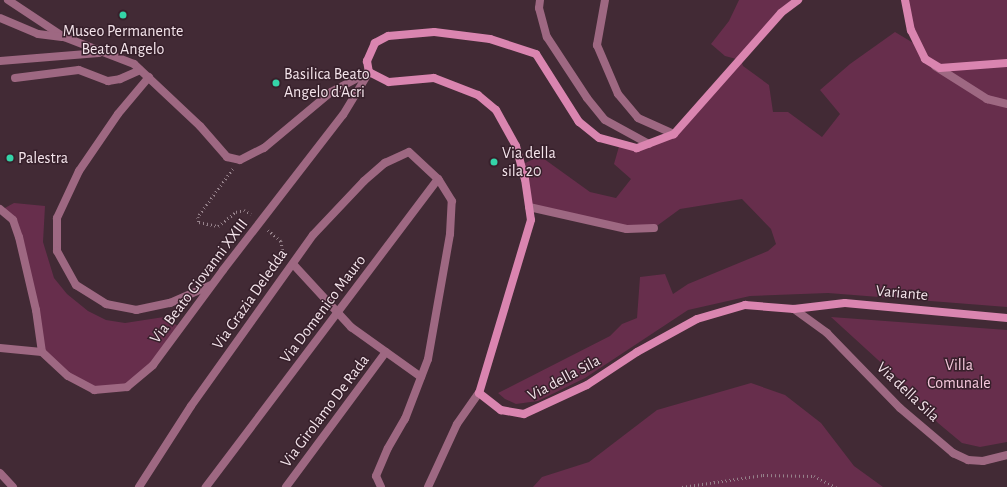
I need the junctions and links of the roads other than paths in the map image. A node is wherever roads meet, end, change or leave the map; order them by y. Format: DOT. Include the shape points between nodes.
graph roads {
  1 [pos="8,0"];
  2 [pos="540,0"];
  3 [pos="605,0"];
  4 [pos="798,0"];
  5 [pos="905,0"];
  6 [pos="0,18"];
  7 [pos="64,37"];
  8 [pos="101,53"];
  9 [pos="925,59"];
  10 [pos="0,61"];
  11 [pos="1007,63"];
  12 [pos="140,70"];
  13 [pos="369,72"];
  14 [pos="149,77"];
  15 [pos="14,78"];
  16 [pos="1007,104"];
  17 [pos="674,134"];
  18 [pos="649,144"];
  19 [pos="438,179"];
  20 [pos="529,207"];
  21 [pos="0,209"];
  22 [pos="654,228"];
  23 [pos="295,261"];
  24 [pos="211,285"];
  25 [pos="794,309"];
  26 [pos="338,312"];
  27 [pos="1007,318"];
  28 [pos="0,348"];
  29 [pos="42,352"];
  30 [pos="386,352"];
  31 [pos="421,377"];
  32 [pos="479,393"];
  33 [pos="1007,455"];
  34 [pos="0,473"];
  35 [pos="12,487"];
  36 [pos="140,487"];
  37 [pos="206,487"];
  38 [pos="286,487"];
  39 [pos="380,487"];
  40 [pos="428,487"];
  1 -- 7 [label="street"];
  2 -- 18 [label="street" via="539,8 547,37 587,98 606,120"];
  3 -- 17 [label="street" via="597,45 614,87 638,118"];
  4 -- 17 [label="main road" via="781,13"];
  5 -- 9 [label="main road" via="911,30"];
  6 -- 7 [label="street" via="38,34"];
  7 -- 8 [label="street"];
  8 -- 10 [label="street"];
  8 -- 12 [label="street" via="134,64"];
  9 -- 11 [label="main road" via="940,68"];
  9 -- 16 [label="street" via="987,99"];
  12 -- 14 [label="street"];
  12 -- 15 [label="street" via="120,80 108,81 79,70"];
  13 -- 14 [label="street" via="331,92 264,148 240,160 227,157 200,126"];
  13 -- 18 [label="main road" via="367,61 375,43 388,36 434,32 490,39 536,54 579,122 599,138 637,148"];
  13 -- 20 [label="main road" via="390,82 434,78 478,95 496,110 516,146"];
  13 -- 24 [label="street, Via Beato Giovanni XXIII" via="343,114"];
  14 -- 24 [label="street" via="118,114 79,171 56,218 57,251 76,285 106,304 136,310 170,303"];
  17 -- 18 [label="main road"];
  19 -- 23 [label="street, Via Grazia Deledda" via="408,152 385,163 313,235"];
  19 -- 26 [label="street, Via Domenico Mauro"];
  19 -- 31 [label="street" via="452,201 450,234 428,359"];
  20 -- 22 [label="street" via="627,229"];
  20 -- 32 [label="main road" via="531,220"];
  21 -- 29 [label="street" via="13,220 19,237 36,310"];
  23 -- 26 [label="street"];
  23 -- 36 [label="street, Via Grazia Deledda" via="191,406"];
  24 -- 29 [label="street, Via Beato Giovanni XXIII" via="154,365 127,387 94,390 68,376"];
  25 -- 27 [label="main road, Variante" via="845,303"];
  25 -- 32 [label="main road, Via della Sila" via="745,305 697,320 638,352 587,385 524,414 501,410"];
  25 -- 33 [label="street, Via della Sila" via="827,333 900,408 953,453 968,460 983,461"];
  26 -- 30 [label="street" via="351,327"];
  26 -- 37 [label="street, Via Domenico Mauro"];
  28 -- 29 [label="street"];
  30 -- 31 [label="street"];
  30 -- 38 [label="street, Via Girolamo De Rada"];
  31 -- 39 [label="street" via="405,419 388,448 376,476"];
  32 -- 40 [label="street" via="457,424"];
  34 -- 35 [label="street"];
}
